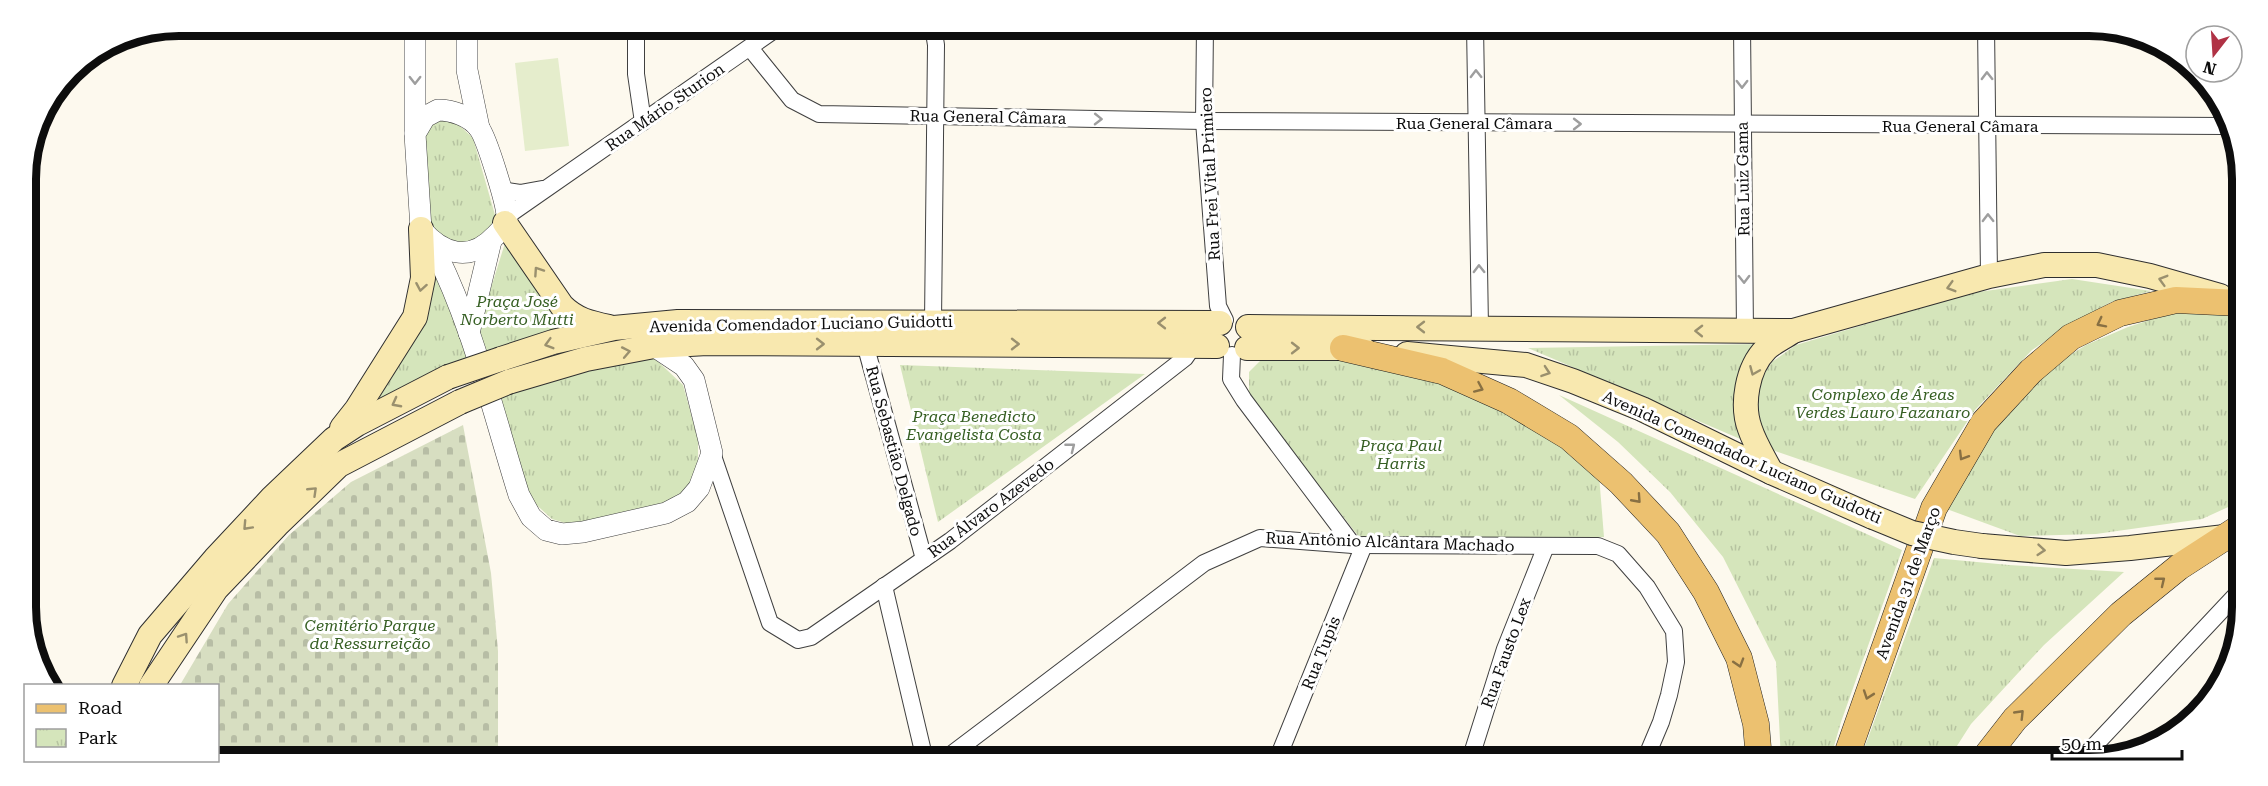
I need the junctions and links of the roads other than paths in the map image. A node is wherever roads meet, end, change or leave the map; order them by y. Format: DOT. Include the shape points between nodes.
graph roads {
  1 [pos="415,36"];
  2 [pos="467,36"];
  3 [pos="636,36"];
  4 [pos="766,36"];
  5 [pos="935,36"];
  6 [pos="1205,36"];
  7 [pos="1475,36"];
  8 [pos="1742,36"];
  9 [pos="1986,36"];
  10 [pos="750,48"];
  11 [pos="935,116"];
  12 [pos="1204,121"];
  13 [pos="643,122"];
  14 [pos="1477,123"];
  15 [pos="1742,125"];
  16 [pos="1987,126"];
  17 [pos="2221,126"];
  18 [pos="479,128"];
  19 [pos="416,134"];
  20 [pos="549,187"];
  21 [pos="501,190"];
  22 [pos="501,227"];
  23 [pos="424,233"];
  24 [pos="1989,276"];
  25 [pos="2232,301"];
  26 [pos="2232,303"];
  27 [pos="933,322"];
  28 [pos="1480,327"];
  29 [pos="614,328"];
  30 [pos="1793,331"];
  31 [pos="1745,332"];
  32 [pos="469,333"];
  33 [pos="1232,336"];
  34 [pos="707,343"];
  35 [pos="865,344"];
  36 [pos="654,346"];
  37 [pos="1192,348"];
  38 [pos="1343,348"];
  39 [pos="694,380"];
  40 [pos="334,439"];
  41 [pos="712,453"];
  42 [pos="1771,472"];
  43 [pos="2231,534"];
  44 [pos="1359,545"];
  45 [pos="1546,546"];
  46 [pos="924,559"];
  47 [pos="884,586"];
  48 [pos="2232,599"];
  49 [pos="125,684"];
  50 [pos="153,684"];
  51 [pos="923,750"];
  52 [pos="957,750"];
  53 [pos="1281,750"];
  54 [pos="1473,750"];
  55 [pos="1649,750"];
  56 [pos="1758,750"];
  57 [pos="1849,750"];
  58 [pos="1991,750"];
  59 [pos="2090,750"];
  1 -- 19 [label="street, one-way"];
  2 -- 18 [label="street" via="468,70"];
  3 -- 13 [label="street" via="636,74"];
  4 -- 10 [label="street, Rua Mário Sturion"];
  5 -- 11 [label="street"];
  6 -- 12 [label="street, Rua Frei Vital Primiero"];
  14 -- 7 [label="street, one-way"];
  8 -- 15 [label="street, Rua Luiz Gama, one-way"];
  16 -- 9 [label="street, one-way"];
  10 -- 11 [label="street, Rua General Câmara" via="792,100 819,114"];
  10 -- 13 [label="street, Rua Mário Sturion"];
  11 -- 12 [label="street, Rua General Câmara, one-way"];
  11 -- 27 [label="street"];
  12 -- 14 [label="street, Rua General Câmara"];
  12 -- 33 [label="street, Rua Frei Vital Primiero" via="1218,306"];
  13 -- 20 [label="street, Rua Mário Sturion"];
  14 -- 15 [label="street, Rua General Câmara, one-way"];
  28 -- 14 [label="street, one-way"];
  15 -- 16 [label="street, Rua General Câmara"];
  15 -- 31 [label="street, Rua Luiz Gama, one-way"];
  16 -- 17 [label="street, Rua General Câmara"];
  24 -- 16 [label="street, one-way"];
  18 -- 19 [label="street" via="464,116 438,110 425,117"];
  18 -- 21 [label="street"];
  19 -- 23 [label="street"];
  20 -- 21 [label="street, Rua Mário Sturion" via="520,194"];
  20 -- 22 [label="street, Rua Mário Sturion"];
  21 -- 22 [label="street"];
  22 -- 23 [label="street" via="474,252 455,253"];
  29 -- 22 [label="main road, one-way" via="573,317"];
  22 -- 32 [label="street"];
  23 -- 32 [label="street" via="443,265"];
  23 -- 40 [label="main road, one-way" via="423,278 415,317 357,410"];
  25 -- 24 [label="main road, Avenida Comendador Luciano Guidotti, one-way" via="2097,265 2044,264"];
  24 -- 30 [label="main road, Avenida Comendador Luciano Guidotti, one-way"];
  26 -- 57 [label="main road, Avenida 31 de Março, one-way" via="2176,300 2120,312 2072,338 2031,371 1984,422 1934,508"];
  27 -- 29 [label="main road, Avenida Comendador Luciano Guidotti" via="678,322"];
  33 -- 27 [label="main road, Avenida Comendador Luciano Guidotti, one-way"];
  31 -- 28 [label="main road, Avenida Comendador Luciano Guidotti, one-way"];
  28 -- 33 [label="main road, Avenida Comendador Luciano Guidotti, one-way"];
  29 -- 40 [label="main road, Avenida Comendador Luciano Guidotti, one-way, bridge" via="553,342 448,377"];
  30 -- 31 [label="main road, Avenida Comendador Luciano Guidotti"];
  30 -- 42 [label="main road, one-way" via="1766,350 1752,372 1747,394 1749,428"];
  32 -- 41 [label="street" via="519,495 531,517 546,530 562,534 583,532 666,513 687,502 699,488"];
  33 -- 37 [label="main road, Avenida Comendador Luciano Guidotti"];
  33 -- 38 [label="main road, Avenida Comendador Luciano Guidotti, one-way"];
  33 -- 44 [label="street, Rua Frei Vital Primiero" via="1231,379"];
  34 -- 35 [label="main road, Avenida Comendador Luciano Guidotti, one-way"];
  34 -- 36 [label="main road, Avenida Comendador Luciano Guidotti"];
  34 -- 39 [label="street"];
  35 -- 37 [label="main road, Avenida Comendador Luciano Guidotti, one-way"];
  35 -- 46 [label="street, Rua Sebastião Delgado"];
  36 -- 39 [label="street" via="684,366"];
  50 -- 36 [label="main road, Avenida Comendador Luciano Guidotti, one-way, bridge" via="216,590 339,465 460,402 508,382 586,359"];
  46 -- 37 [label="street, Rua Álvaro Azevedo, one-way" via="1185,358"];
  38 -- 42 [label="main road, Avenida Comendador Luciano Guidotti, one-way" via="1526,365 1642,409"];
  38 -- 56 [label="main road, one-way" via="1442,371 1509,401 1569,437 1621,483 1668,533 1706,592 1739,658"];
  39 -- 41 [label="street"];
  40 -- 49 [label="main road, Avenida Comendador Luciano Guidotti, one-way" via="272,498 150,635"];
  41 -- 47 [label="street, Rua Álvaro Azevedo" via="770,623 798,640 811,637"];
  42 -- 43 [label="main road, Avenida Comendador Luciano Guidotti, one-way, bridge" via="1912,533 1982,546 2066,553"];
  58 -- 43 [label="main road, one-way" via="2015,719 2121,614 2179,567"];
  44 -- 45 [label="street, Rua Antônio Alcântara Machado"];
  44 -- 52 [label="street, Rua Antônio Alcântara Machado" via="1260,538 1204,563"];
  44 -- 53 [label="street, Rua Tupis"];
  45 -- 54 [label="street, Rua Fausto Lex" via="1505,649"];
  45 -- 55 [label="street, Rua Antônio Alcântara Machado" via="1598,546 1618,554 1647,587 1674,631 1676,662"];
  46 -- 47 [label="street, Rua Álvaro Azevedo"];
  47 -- 51 [label="street"];
  48 -- 59 [label="street"];
}
